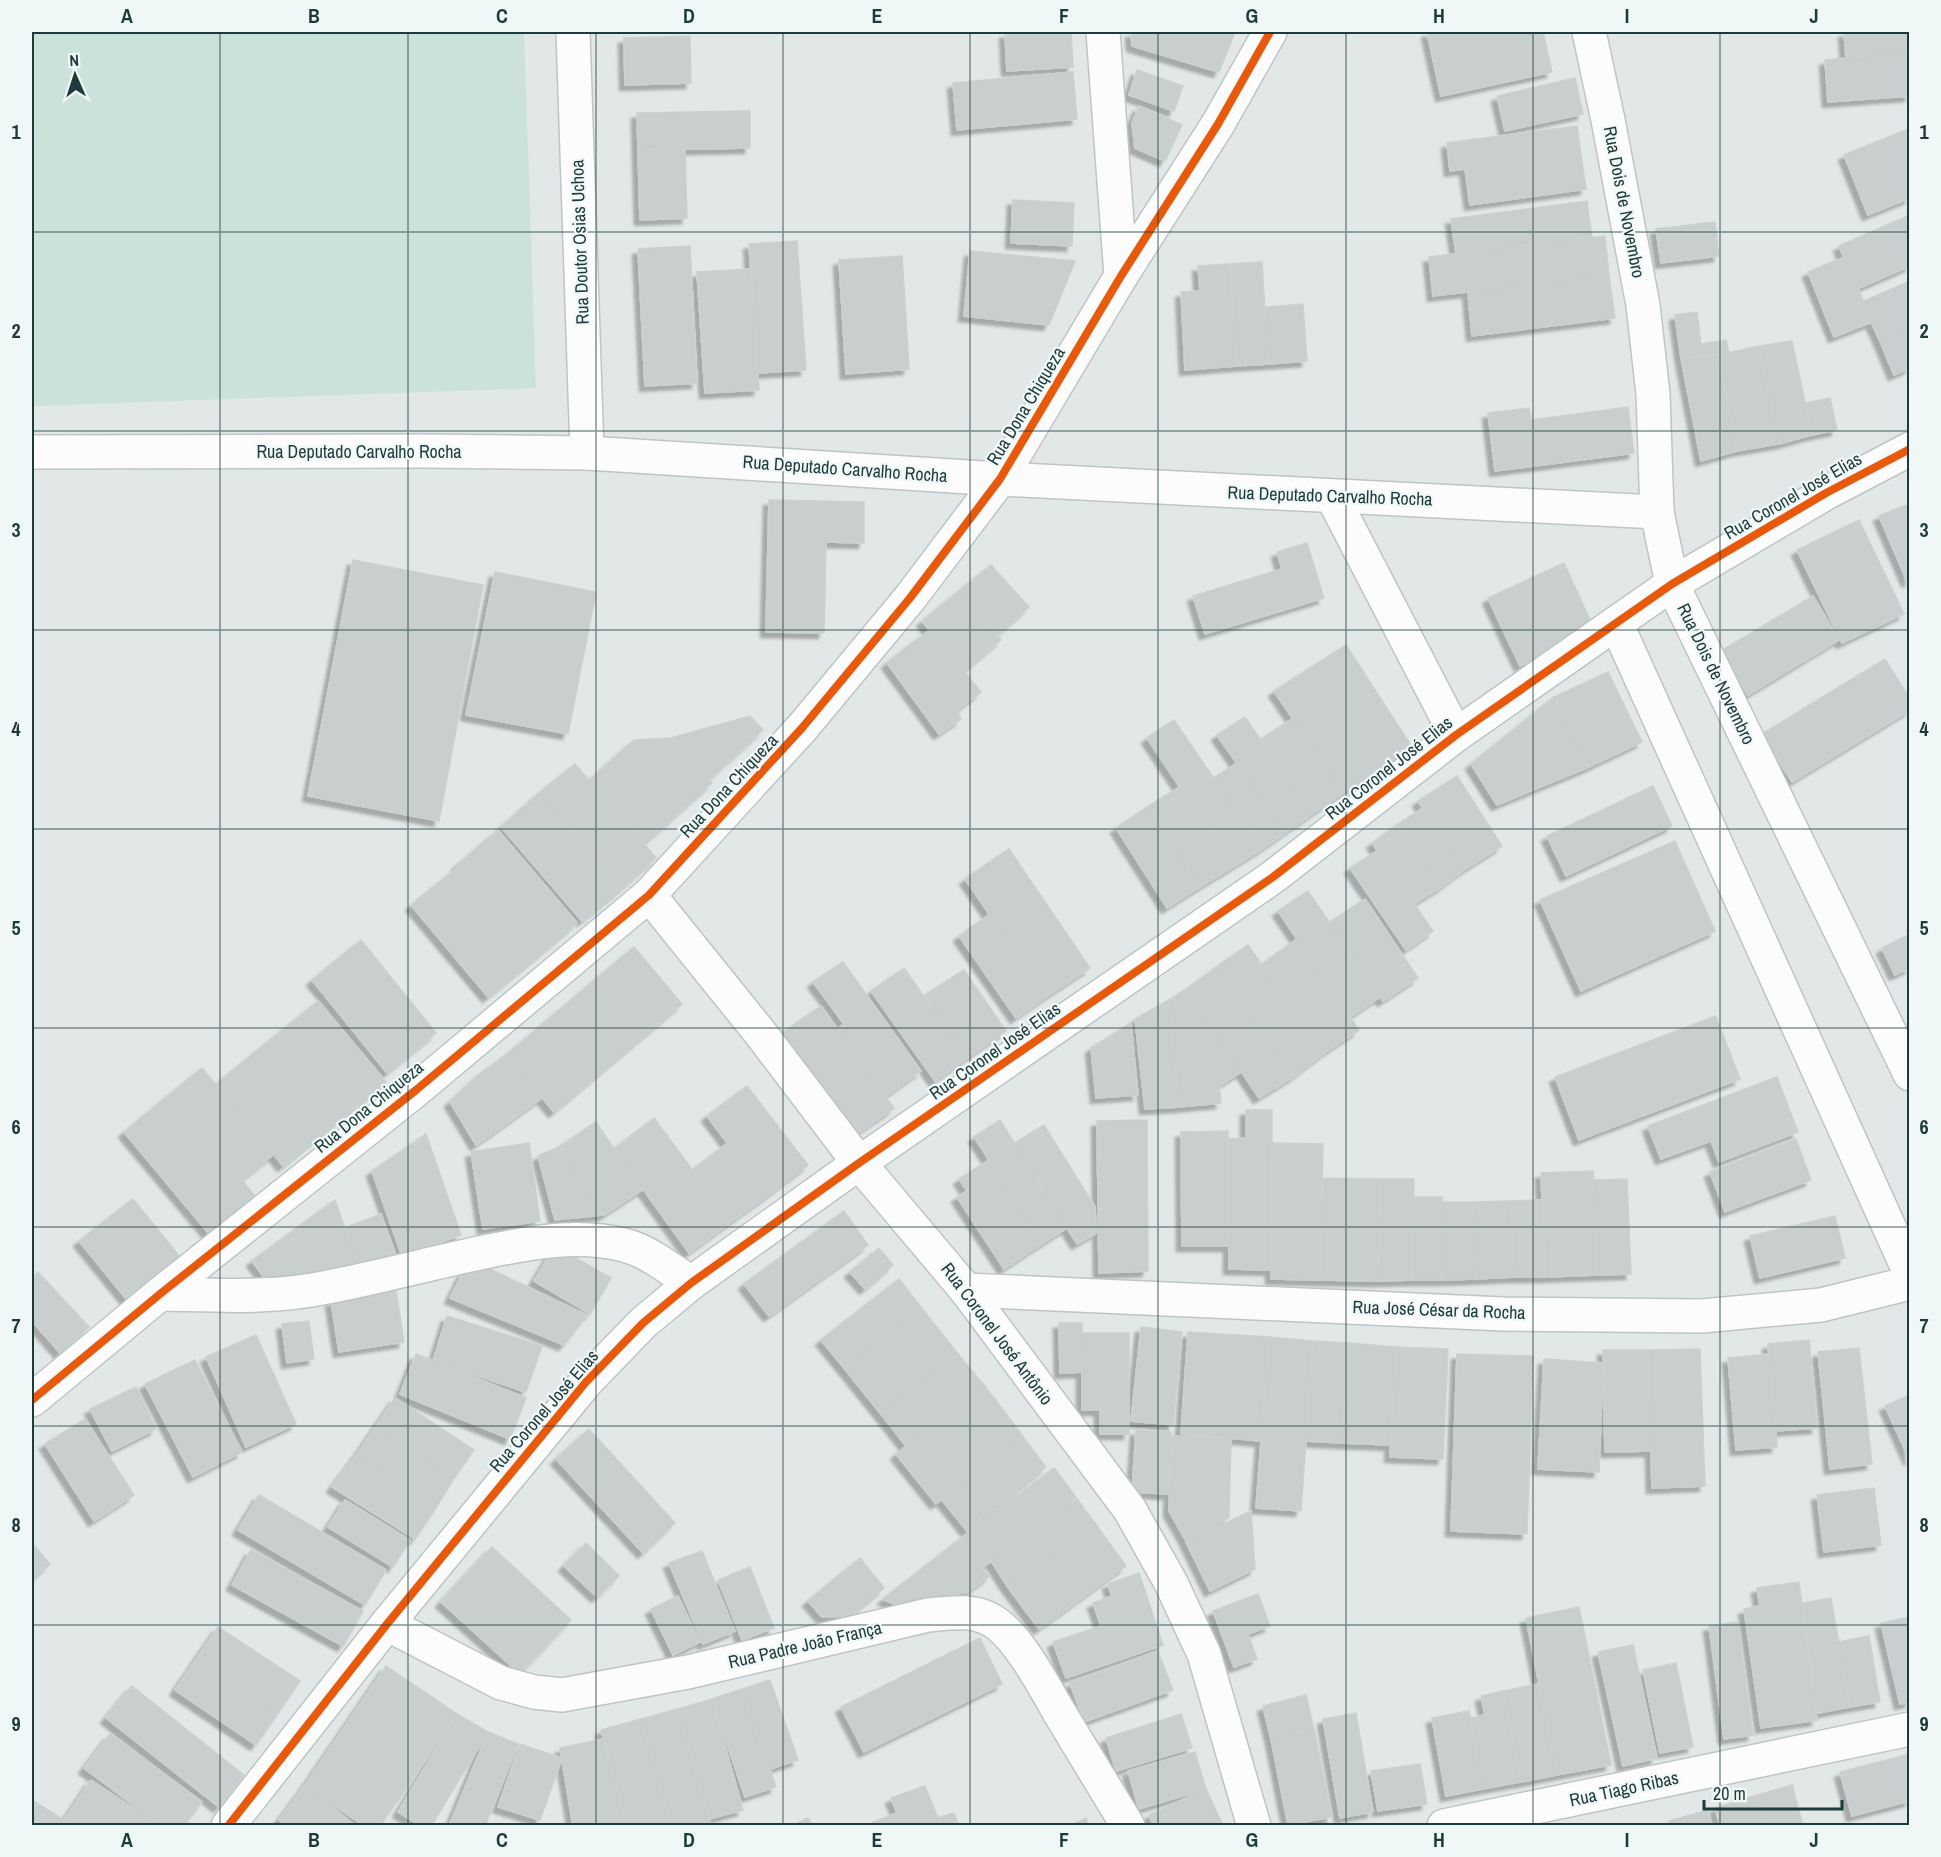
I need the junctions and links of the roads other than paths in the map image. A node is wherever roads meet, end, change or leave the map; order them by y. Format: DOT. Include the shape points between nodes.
graph roads {
  1 [pos="573,32"];
  2 [pos="1103,32"];
  3 [pos="1270,32"];
  4 [pos="1589,32"];
  5 [pos="1122,276"];
  6 [pos="1910,449"];
  7 [pos="32,452"];
  8 [pos="587,453"];
  9 [pos="1000,479"];
  10 [pos="1332,496"];
  11 [pos="1657,512"];
  12 [pos="1672,584"];
  13 [pos="1616,623"];
  14 [pos="1456,735"];
  15 [pos="649,895"];
  16 [pos="1910,1074"];
  17 [pos="859,1163"];
  18 [pos="1910,1273"];
  19 [pos="691,1283"];
  20 [pos="1910,1283"];
  21 [pos="966,1290"];
  22 [pos="160,1294"];
  23 [pos="32,1400"];
  24 [pos="387,1624"];
  25 [pos="1910,1729"];
  26 [pos="1464,1824"];
  27 [pos="228,1826"];
  28 [pos="1128,1826"];
  29 [pos="1254,1826"];
  1 -- 8 [label="street, Rua Doutor Osias Uchoa"];
  2 -- 5 [label="street"];
  3 -- 5 [label="street, Rua Dona Chiqueza" via="1218,124"];
  4 -- 11 [label="street, Rua Dois de Novembro" via="1643,305 1653,394"];
  5 -- 9 [label="street, Rua Dona Chiqueza"];
  6 -- 12 [label="street, Rua Coronel José Elias" via="1826,493"];
  7 -- 8 [label="street, Rua Deputado Carvalho Rocha"];
  8 -- 9 [label="street, Rua Deputado Carvalho Rocha"];
  9 -- 10 [label="street, Rua Deputado Carvalho Rocha"];
  9 -- 15 [label="street, Rua Dona Chiqueza" via="802,728"];
  10 -- 11 [label="street, Rua Deputado Carvalho Rocha"];
  10 -- 14 [label="street"];
  11 -- 12 [label="street, Rua Dois de Novembro"];
  12 -- 13 [label="street, Rua Coronel José Elias"];
  12 -- 16 [label="street, Rua Dois de Novembro"];
  13 -- 14 [label="street, Rua Coronel José Elias"];
  13 -- 18 [label="street"];
  14 -- 17 [label="street, Rua Coronel José Elias" via="1273,877"];
  15 -- 17 [label="street, Rua Coronel José Antônio"];
  15 -- 22 [label="street, Rua Dona Chiqueza" via="416,1090"];
  17 -- 19 [label="street, Rua Coronel José Elias"];
  17 -- 21 [label="street, Rua Coronel José Antônio"];
  19 -- 22 [label="street" via="625,1245 583,1239 536,1242 266,1296"];
  19 -- 24 [label="street, Rua Coronel José Elias" via="643,1323 586,1382"];
  20 -- 21 [label="street, Rua José César da Rocha" via="1821,1305 1702,1316 1503,1314"];
  21 -- 29 [label="street, Rua Coronel José Antônio" via="1130,1510 1171,1583 1204,1654"];
  22 -- 23 [label="street, Rua Dona Chiqueza"];
  24 -- 27 [label="street, Rua Coronel José Elias"];
  24 -- 28 [label="street, Rua Padre João França" via="501,1683 562,1695 688,1672 928,1615 980,1615 1005,1632 1029,1661"];
  25 -- 26 [label="street, Rua Tiago Ribas"];
}
